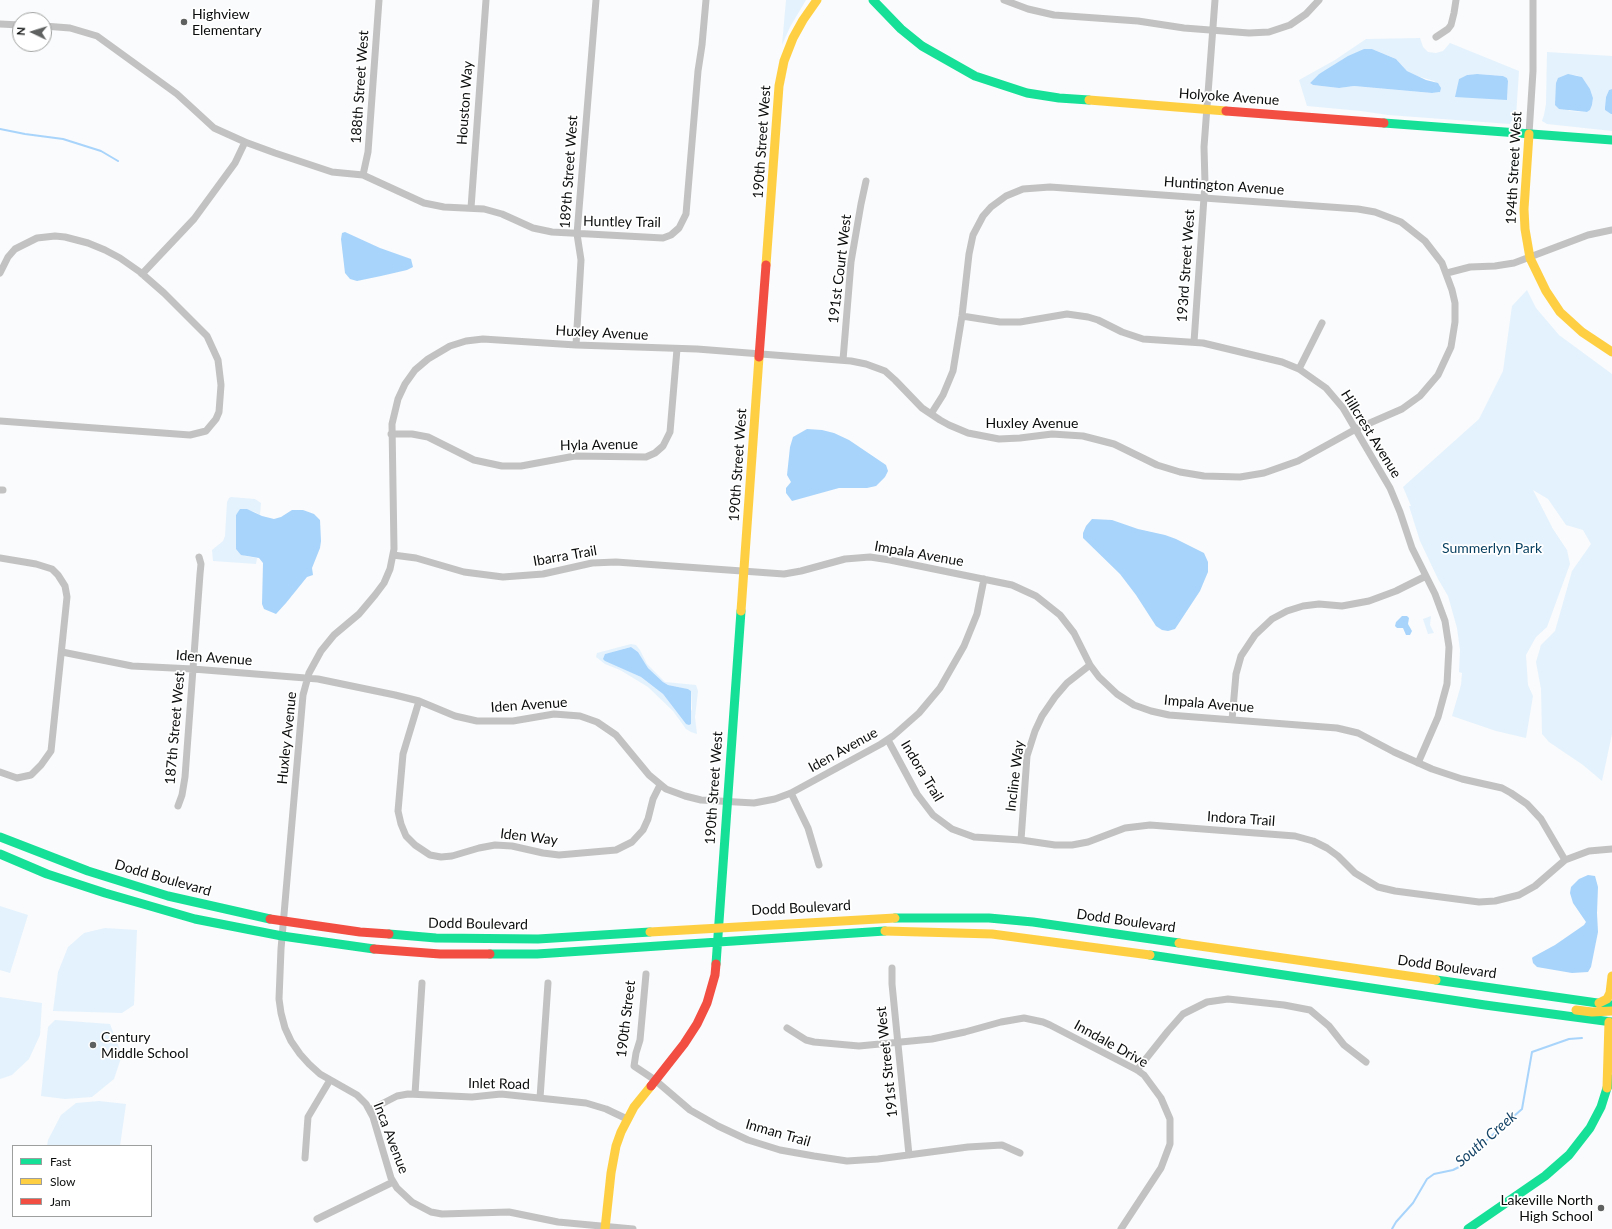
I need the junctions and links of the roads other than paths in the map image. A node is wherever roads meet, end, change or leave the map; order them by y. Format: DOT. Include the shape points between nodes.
graph roads {
  1 [pos="379,0"];
  2 [pos="486,0"];
  3 [pos="596,0"];
  4 [pos="706,0"];
  5 [pos="817,0"];
  6 [pos="873,0"];
  7 [pos="1004,0"];
  8 [pos="1215,0"];
  9 [pos="1320,0"];
  10 [pos="1456,0"];
  11 [pos="1533,0"];
  12 [pos="0,24"];
  13 [pos="12,25"];
  14 [pos="52,27"];
  15 [pos="1212,30"];
  16 [pos="1436,37"];
  17 [pos="1207,109"];
  18 [pos="1529,134"];
  19 [pos="1612,140"];
  20 [pos="245,142"];
  21 [pos="363,175"];
  22 [pos="866,181"];
  23 [pos="1204,198"];
  24 [pos="471,208"];
  25 [pos="1612,230"];
  26 [pos="577,234"];
  27 [pos="1530,258"];
  28 [pos="1447,273"];
  29 [pos="0,274"];
  30 [pos="142,274"];
  31 [pos="962,316"];
  32 [pos="1322,323"];
  33 [pos="1194,342"];
  34 [pos="576,345"];
  35 [pos="677,349"];
  36 [pos="1612,352"];
  37 [pos="760,354"];
  38 [pos="843,360"];
  39 [pos="1299,369"];
  40 [pos="931,414"];
  41 [pos="0,421"];
  42 [pos="1356,429"];
  43 [pos="391,434"];
  44 [pos="393,555"];
  45 [pos="199,557"];
  46 [pos="0,558"];
  47 [pos="743,571"];
  48 [pos="1426,576"];
  49 [pos="984,580"];
  50 [pos="62,652"];
  51 [pos="1090,665"];
  52 [pos="193,669"];
  53 [pos="308,678"];
  54 [pos="419,701"];
  55 [pos="1232,720"];
  56 [pos="888,740"];
  57 [pos="1418,763"];
  58 [pos="0,772"];
  59 [pos="660,785"];
  60 [pos="791,792"];
  61 [pos="727,803"];
  62 [pos="178,806"];
  63 [pos="0,837"];
  64 [pos="1021,840"];
  65 [pos="1612,849"];
  66 [pos="0,854"];
  67 [pos="1565,860"];
  68 [pos="819,865"];
  69 [pos="284,921"];
  70 [pos="718,926"];
  71 [pos="282,936"];
  72 [pos="717,942"];
  73 [pos="892,968"];
  74 [pos="646,974"];
  75 [pos="1612,976"];
  76 [pos="422,983"];
  77 [pos="548,983"];
  78 [pos="1599,1003"];
  79 [pos="1485,1005"];
  80 [pos="1612,1005"];
  81 [pos="1612,1011"];
  82 [pos="1611,1021"];
  83 [pos="787,1028"];
  84 [pos="898,1043"];
  85 [pos="1366,1062"];
  86 [pos="1137,1070"];
  87 [pos="1612,1079"];
  88 [pos="330,1080"];
  89 [pos="655,1080"];
  90 [pos="1607,1088"];
  91 [pos="415,1094"];
  92 [pos="540,1098"];
  93 [pos="370,1110"];
  94 [pos="627,1119"];
  95 [pos="1020,1153"];
  96 [pos="910,1154"];
  97 [pos="305,1158"];
  98 [pos="394,1182"];
  99 [pos="317,1219"];
  100 [pos="605,1228"];
  101 [pos="633,1229"];
  102 [pos="1121,1229"];
  103 [pos="1468,1229"];
  1 -- 21 [label="street, 188th Street West" via="368,152"];
  2 -- 24 [label="street, Houston Way"];
  3 -- 26 [label="street, 189th Street West"];
  4 -- 26 [label="street, Huntley Trail" via="686,214 679,228 663,238"];
  5 -- 37 [label="main road, 190th Street West" via="792,38 781,75"];
  6 -- 17 [label="main road, Holyoke Avenue" via="900,29 930,51 962,70 1010,88 1048,97"];
  7 -- 15 [label="street" via="1054,15"];
  8 -- 15 [label="street, 193rd Street West"];
  9 -- 15 [label="street" via="1300,19 1276,30 1258,33"];
  10 -- 16 [label="street" via="1451,24"];
  11 -- 18 [label="street, 194th Street West" via="1533,71"];
  12 -- 13 [label="street"];
  14 -- 20 [label="street, Huntley Trail" via="70,28 97,36 176,94 214,128"];
  15 -- 17 [label="street, 193rd Street West"];
  17 -- 18 [label="main road, Holyoke Avenue"];
  17 -- 23 [label="street, 193rd Street West"];
  18 -- 19 [label="main road, Holyoke Avenue"];
  18 -- 27 [label="main road, 194th Street West" via="1524,230"];
  20 -- 21 [label="street, Huntley Trail" via="332,172"];
  20 -- 30 [label="street" via="235,163 194,219"];
  21 -- 24 [label="street, Huntley Trail" via="424,203"];
  22 -- 38 [label="street, 191st Court West" via="852,262"];
  23 -- 28 [label="street, Huntington Avenue" via="1358,209 1380,213 1401,222 1421,237 1436,254"];
  23 -- 31 [label="street, Huntington Avenue" via="1040,187 1023,189 1006,196 983,216 973,235"];
  23 -- 33 [label="street, 193rd Street West"];
  24 -- 26 [label="street, Huntley Trail" via="502,214 533,228"];
  25 -- 27 [label="street" via="1588,235"];
  26 -- 34 [label="street, 189th Street West" via="581,260"];
  27 -- 28 [label="street" via="1506,265 1470,267"];
  27 -- 36 [label="main road, 194th Street West" via="1546,291 1560,312 1582,332"];
  28 -- 42 [label="street, Huntington Avenue" via="1454,297 1456,322 1451,348 1441,370 1428,388 1410,404 1394,414"];
  29 -- 30 [label="street" via="15,249 37,238 56,236 88,243 120,258"];
  30 -- 41 [label="street" via="199,327 213,347 221,385 219,412 210,427 206,431 190,435"];
  31 -- 33 [label="street, Hillcrest Avenue" via="1000,322 1020,322 1067,314 1098,320 1144,339"];
  31 -- 40 [label="street, Huntington Avenue" via="951,378 944,395"];
  32 -- 39 [label="street"];
  33 -- 39 [label="street, Hillcrest Avenue" via="1227,347"];
  34 -- 35 [label="street, Huxley Avenue"];
  34 -- 43 [label="street, Huxley Avenue" via="483,339 466,341 442,350 421,364 405,384 395,407"];
  35 -- 37 [label="street, Huxley Avenue"];
  35 -- 43 [label="street, Hyla Avenue" via="670,432 660,450 646,457 575,456 522,466 502,466 474,460 428,437"];
  37 -- 38 [label="street, Huxley Avenue"];
  37 -- 47 [label="main road, 190th Street West"];
  38 -- 40 [label="street, Huxley Avenue" via="885,371"];
  39 -- 42 [label="street, Hillcrest Avenue" via="1332,395"];
  40 -- 42 [label="street, Huxley Avenue" via="958,430 989,438 1010,439 1062,434 1094,438 1114,444 1168,469 1216,477 1246,476 1276,470 1298,461"];
  42 -- 48 [label="street, Hillcrest Avenue" via="1390,488 1412,548"];
  43 -- 44 [label="street, Huxley Avenue"];
  44 -- 47 [label="street, Ibarra Trail" via="427,561 464,572 503,577 543,574 586,564 610,562"];
  44 -- 53 [label="street, Huxley Avenue" via="380,589 359,614 341,628 328,643 316,659"];
  45 -- 52 [label="street, 187th Street West" via="201,564"];
  46 -- 50 [label="street" via="36,564 52,569 58,575 65,586 67,598"];
  47 -- 49 [label="street, Impala Avenue" via="790,573 845,559 870,557"];
  47 -- 61 [label="main road, 190th Street West"];
  48 -- 55 [label="street" via="1369,601 1342,606 1303,606 1272,619 1255,635 1241,656 1236,674"];
  48 -- 57 [label="street, Hillcrest Avenue" via="1446,621 1450,657 1449,673 1438,717"];
  49 -- 51 [label="street, Impala Avenue" via="1018,587 1051,606 1064,618 1074,633"];
  49 -- 56 [label="street, Iden Avenue" via="974,622 948,676 924,708"];
  50 -- 52 [label="street, Iden Avenue" via="132,666"];
  50 -- 58 [label="street" via="51,752 31,775 17,778"];
  51 -- 55 [label="street, Impala Avenue" via="1117,694 1145,710 1169,715"];
  51 -- 64 [label="street, Incline Way" via="1059,692 1044,711 1035,731 1027,756"];
  52 -- 53 [label="street, Iden Avenue"];
  52 -- 62 [label="street, 187th Street West" via="184,787"];
  53 -- 54 [label="street, Iden Avenue"];
  53 -- 69 [label="street, Huxley Avenue" via="301,708"];
  54 -- 59 [label="street, Iden Avenue" via="455,716 477,721 513,720 554,714 589,719 621,739"];
  54 -- 59 [label="street, Iden Way" via="403,754 398,811 406,836 430,855 452,856 495,845 559,855 616,850 632,842 643,830"];
  55 -- 57 [label="street, Impala Avenue" via="1348,730 1368,737"];
  56 -- 60 [label="street, Iden Avenue"];
  56 -- 64 [label="street, Indora Trail" via="921,800 944,824 969,836"];
  57 -- 67 [label="street, Impala Avenue" via="1456,777 1502,788 1519,798 1541,819"];
  59 -- 61 [label="street, Iden Avenue" via="690,798"];
  60 -- 61 [label="street, Iden Avenue" via="762,802"];
  60 -- 68 [label="street" via="808,828"];
  61 -- 70 [label="main road, 190th Street West"];
  63 -- 69 [label="main road, Dodd Boulevard" via="68,864 141,888 210,906"];
  64 -- 67 [label="street, Indora Trail" via="1072,845 1088,842 1125,828 1150,825 1295,836 1327,848 1356,873 1378,887 1479,902 1499,901 1519,895 1535,886"];
  65 -- 67 [label="street, Indora Trail" via="1589,851"];
  66 -- 71 [label="main road, Dodd Boulevard" via="47,874 105,893 196,919"];
  69 -- 70 [label="main road, Dodd Boulevard" via="376,934 479,940 556,938"];
  69 -- 71 [label="street, Huxley Avenue"];
  70 -- 72 [label="main road, 190th Street West"];
  70 -- 78 [label="main road, Dodd Boulevard" via="872,918 989,918 1033,922"];
  71 -- 72 [label="main road, Dodd Boulevard" via="375,949 440,954 537,954"];
  71 -- 88 [label="street, Inca Avenue" via="279,999 285,1028 300,1054"];
  72 -- 79 [label="main road, Dodd Boulevard" via="888,931 992,934"];
  72 -- 89 [label="main road" via="714,980 702,1015 684,1044"];
  73 -- 84 [label="street, 191st Street West"];
  74 -- 89 [label="street, 190th Street" via="640,1040 634,1066"];
  75 -- 78 [label="main road" via="1610,993 1607,999"];
  76 -- 91 [label="street"];
  77 -- 92 [label="street"];
  78 -- 80 [label="main road, Dodd Boulevard"];
  79 -- 81 [label="main road" via="1496,1001 1585,1012"];
  79 -- 82 [label="main road, Dodd Boulevard"];
  82 -- 90 [label="main road" via="1608,1029"];
  83 -- 84 [label="street, Inndale Drive" via="806,1040 822,1044 859,1046"];
  84 -- 86 [label="street, Inndale Drive" via="953,1035 1024,1018 1050,1025"];
  84 -- 96 [label="street, 191st Street West"];
  85 -- 86 [label="street" via="1344,1045 1329,1026 1310,1010 1228,998 1207,1002 1182,1014"];
  86 -- 102 [label="street, Inndale Drive" via="1144,1075 1161,1098 1170,1119 1170,1144 1161,1168"];
  87 -- 90 [label="main road"];
  88 -- 93 [label="street, Inca Avenue" via="357,1095"];
  88 -- 97 [label="street" via="308,1117"];
  89 -- 94 [label="main road"];
  89 -- 96 [label="street, Inman Trail" via="690,1110 718,1126 748,1140 780,1150 847,1161"];
  90 -- 103 [label="main road" via="1590,1128 1564,1161"];
  91 -- 92 [label="street, Inlet Road" via="468,1097 501,1094"];
  91 -- 93 [label="street, Inlet Road" via="397,1096"];
  92 -- 94 [label="street, Inlet Road" via="595,1105"];
  93 -- 98 [label="street, Inca Avenue" via="387,1168"];
  94 -- 100 [label="main road" via="613,1159"];
  95 -- 96 [label="street, Inman Trail" via="1002,1145"];
  98 -- 99 [label="street"];
  98 -- 100 [label="street, Inca Avenue" via="404,1196 431,1212 509,1212"];
  100 -- 101 [label="street, Inca Avenue"];
}
